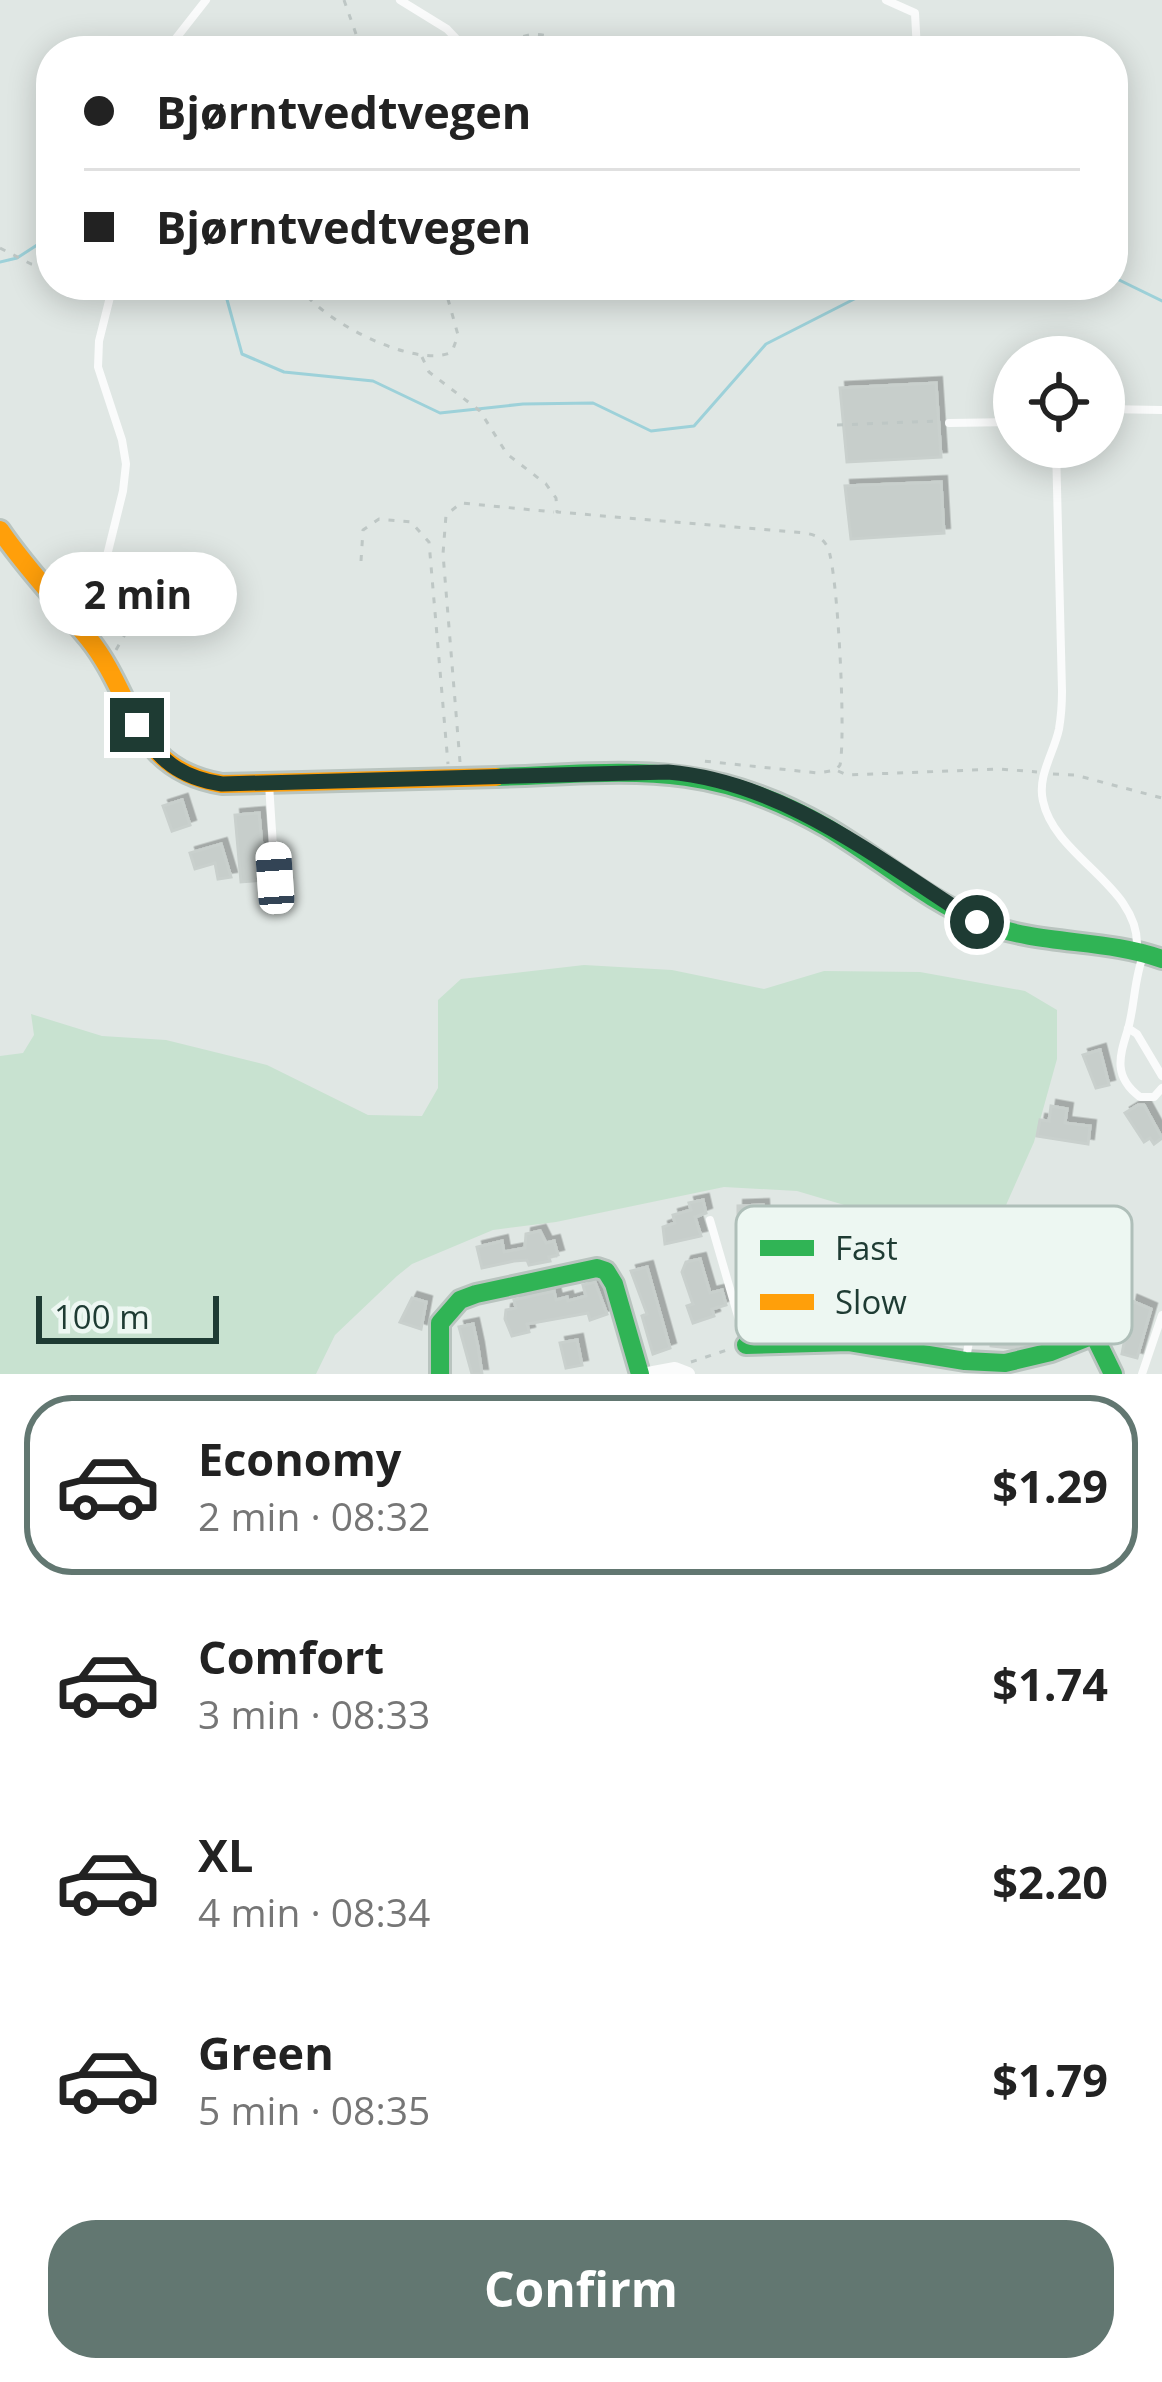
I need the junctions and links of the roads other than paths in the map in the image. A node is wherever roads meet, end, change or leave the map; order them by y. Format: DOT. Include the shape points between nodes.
graph roads {
  1 [pos="206,0"];
  2 [pos="400,0"];
  3 [pos="886,0"];
  4 [pos="178,36"];
  5 [pos="454,36"];
  6 [pos="916,36"];
  7 [pos="109,300"];
  8 [pos="1125,410"];
  9 [pos="1162,410"];
  10 [pos="993,422"];
  11 [pos="949,423"];
  12 [pos="1057,468"];
  13 [pos="0,530"];
  14 [pos="92,642"];
  15 [pos="269,783"];
  16 [pos="275,878"];
  17 [pos="1148,953"];
  18 [pos="1128,1028"];
  19 [pos="1162,1076"];
  20 [pos="1162,1088"];
  21 [pos="710,1220"];
  22 [pos="736,1310"];
  23 [pos="1162,1315"];
  24 [pos="763,1344"];
  25 [pos="867,1344"];
  26 [pos="968,1344"];
  27 [pos="1067,1344"];
  28 [pos="1098,1344"];
  29 [pos="746,1345"];
  30 [pos="965,1361"];
  31 [pos="686,1372"];
  32 [pos="440,1374"];
  33 [pos="644,1374"];
  34 [pos="1113,1374"];
  35 [pos="1142,1374"];
  1 -- 4 [label="lane"];
  2 -- 5 [label="lane"];
  3 -- 6 [label="lane" via="915,13"];
  7 -- 14 [label="lane" via="98,368 126,464"];
  8 -- 9 [label="lane"];
  10 -- 11 [label="lane"];
  12 -- 17 [label="lane" via="1062,692 1042,790 1046,811 1128,912"];
  13 -- 14 [label="street"];
  14 -- 15 [label="street" via="147,743 171,766 205,782"];
  15 -- 16 [label="lane"];
  15 -- 17 [label="street" via="454,771 711,776 793,806 977,922 1046,942"];
  17 -- 18 [label="lane"];
  18 -- 19 [label="lane"];
  18 -- 20 [label="lane" via="1120,1058 1128,1087 1148,1098"];
  21 -- 22 [label="lane"];
  23 -- 35 [label="lane"];
  24 -- 29 [label="street"];
  25 -- 30 [label="street"];
  26 -- 30 [label="lane"];
  27 -- 30 [label="street" via="1020,1360"];
  28 -- 34 [label="street"];
  31 -- 33 [label="street"];
  32 -- 33 [label="street" via="440,1323 460,1300 598,1268 614,1284"];
}
